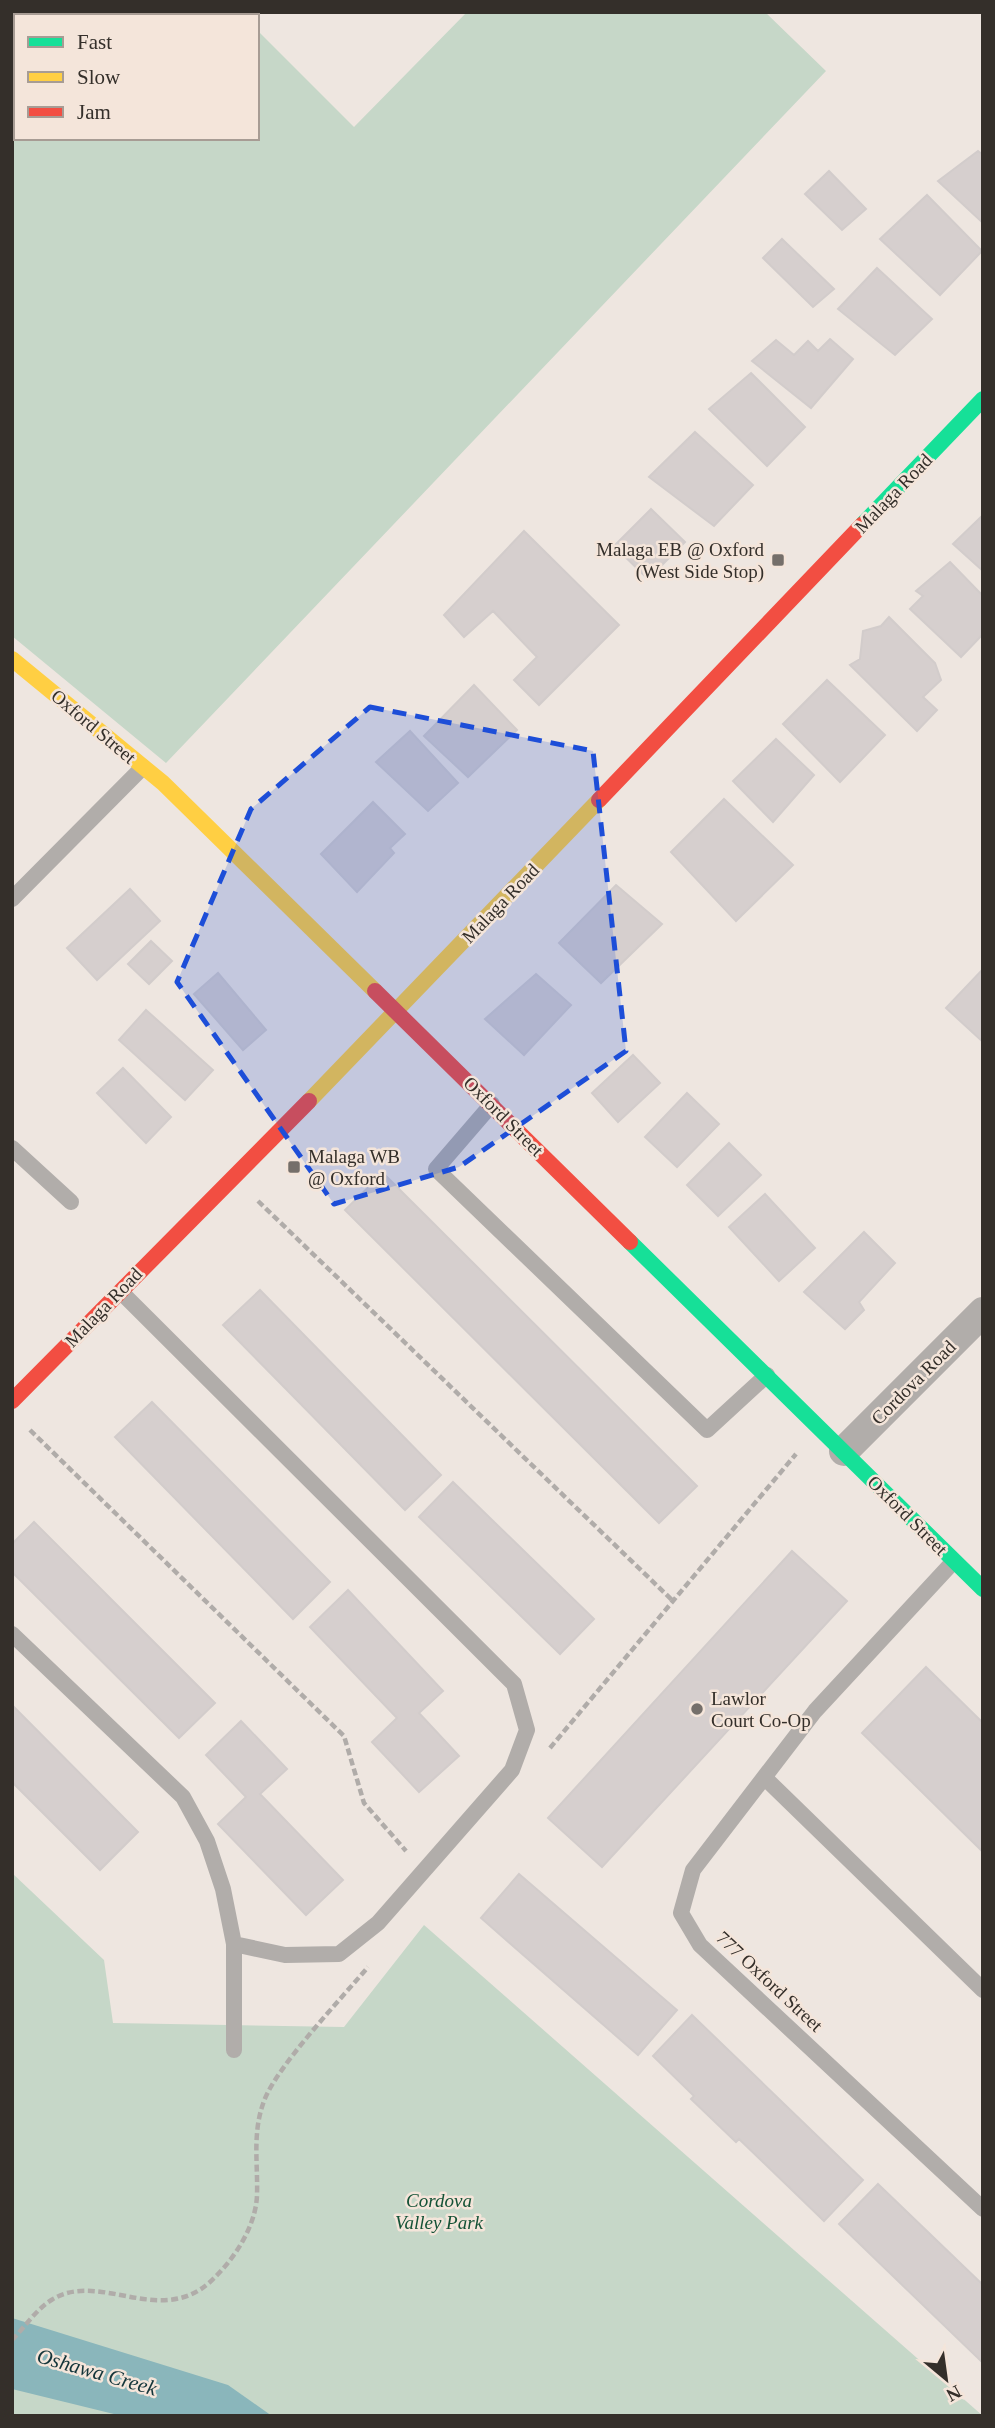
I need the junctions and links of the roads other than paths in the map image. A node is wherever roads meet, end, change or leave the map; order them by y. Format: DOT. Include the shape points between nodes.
graph roads {
  1 [pos="983,399"];
  2 [pos="12,659"];
  3 [pos="143,767"];
  4 [pos="12,899"];
  5 [pos="397,1011"];
  6 [pos="492,1104"];
  7 [pos="12,1148"];
  8 [pos="71,1202"];
  9 [pos="119,1290"];
  10 [pos="983,1312"];
  11 [pos="767,1375"];
  12 [pos="12,1401"];
  13 [pos="844,1451"];
  14 [pos="954,1561"];
  15 [pos="983,1589"];
  16 [pos="12,1634"];
  17 [pos="766,1779"];
  18 [pos="234,1944"];
  19 [pos="983,1990"];
  20 [pos="234,2050"];
  21 [pos="983,2209"];
  1 -- 5 [label="street, Malaga Road"];
  2 -- 3 [label="street, Oxford Street"];
  3 -- 4 [label="lane"];
  3 -- 5 [label="street, Oxford Street"];
  5 -- 6 [label="street, Oxford Street"];
  5 -- 9 [label="street, Malaga Road"];
  6 -- 11 [label="street, Oxford Street"];
  6 -- 11 [label="lane" via="436,1170 707,1430"];
  7 -- 8 [label="lane"];
  9 -- 12 [label="street, Malaga Road"];
  9 -- 18 [label="lane" via="514,1684 527,1730 513,1770 378,1923 338,1954 285,1955"];
  10 -- 13 [label="street, Cordova Road"];
  11 -- 13 [label="street, Oxford Street"];
  13 -- 14 [label="street, Oxford Street"];
  14 -- 15 [label="street, Oxford Street"];
  14 -- 17 [label="lane, 777 Oxford Street" via="815,1711"];
  16 -- 18 [label="lane" via="183,1797 207,1841"];
  17 -- 19 [label="lane"];
  17 -- 21 [label="lane, 777 Oxford Street" via="692,1870 681,1913 700,1945"];
  18 -- 20 [label="lane"];
}
